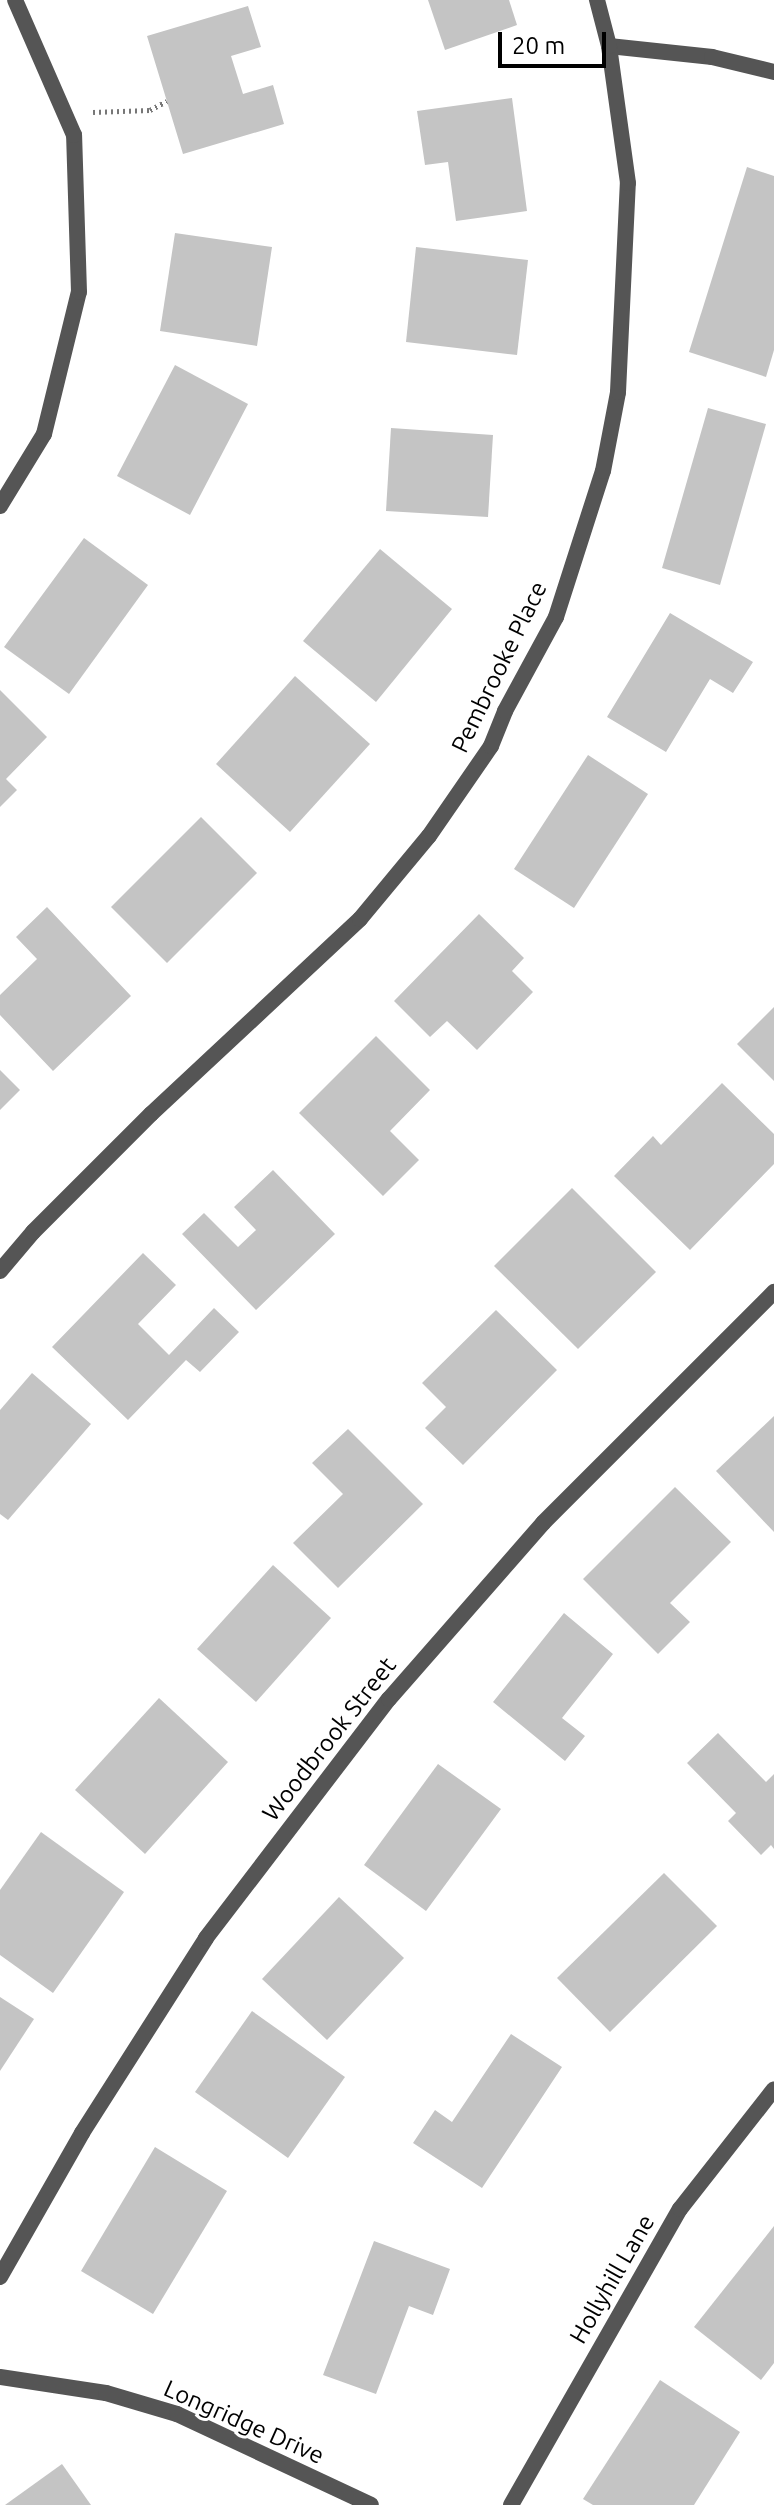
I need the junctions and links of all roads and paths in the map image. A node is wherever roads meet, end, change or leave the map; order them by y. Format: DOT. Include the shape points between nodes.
graph roads {
  1 [pos="15,0"];
  2 [pos="597,0"];
  3 [pos="609,46"];
  4 [pos="774,72"];
  5 [pos="167,101"];
  6 [pos="92,113"];
  7 [pos="0,506"];
  8 [pos="0,1271"];
  9 [pos="774,1292"];
  10 [pos="774,2089"];
  11 [pos="0,2277"];
  12 [pos="0,2377"];
  13 [pos="371,2505"];
  14 [pos="511,2505"];
  1 -- 7 [label="street" via="74,135 79,292 44,434"];
  2 -- 3 [label="street, Pembrooke Place"];
  3 -- 4 [label="street" via="712,57"];
  3 -- 8 [label="street, Pembrooke Place" via="628,183 618,392 603,471 556,617 491,746 429,836 360,919 151,1114"];
  5 -- 6 [label="path" via="150,110"];
  9 -- 11 [label="street, Woodbrook Street" via="543,1523 389,1699 206,1938 82,2133"];
  10 -- 14 [label="street, Hollyhill Lane" via="680,2209"];
  12 -- 13 [label="street, Longridge Drive" via="106,2393 177,2414"];
}
